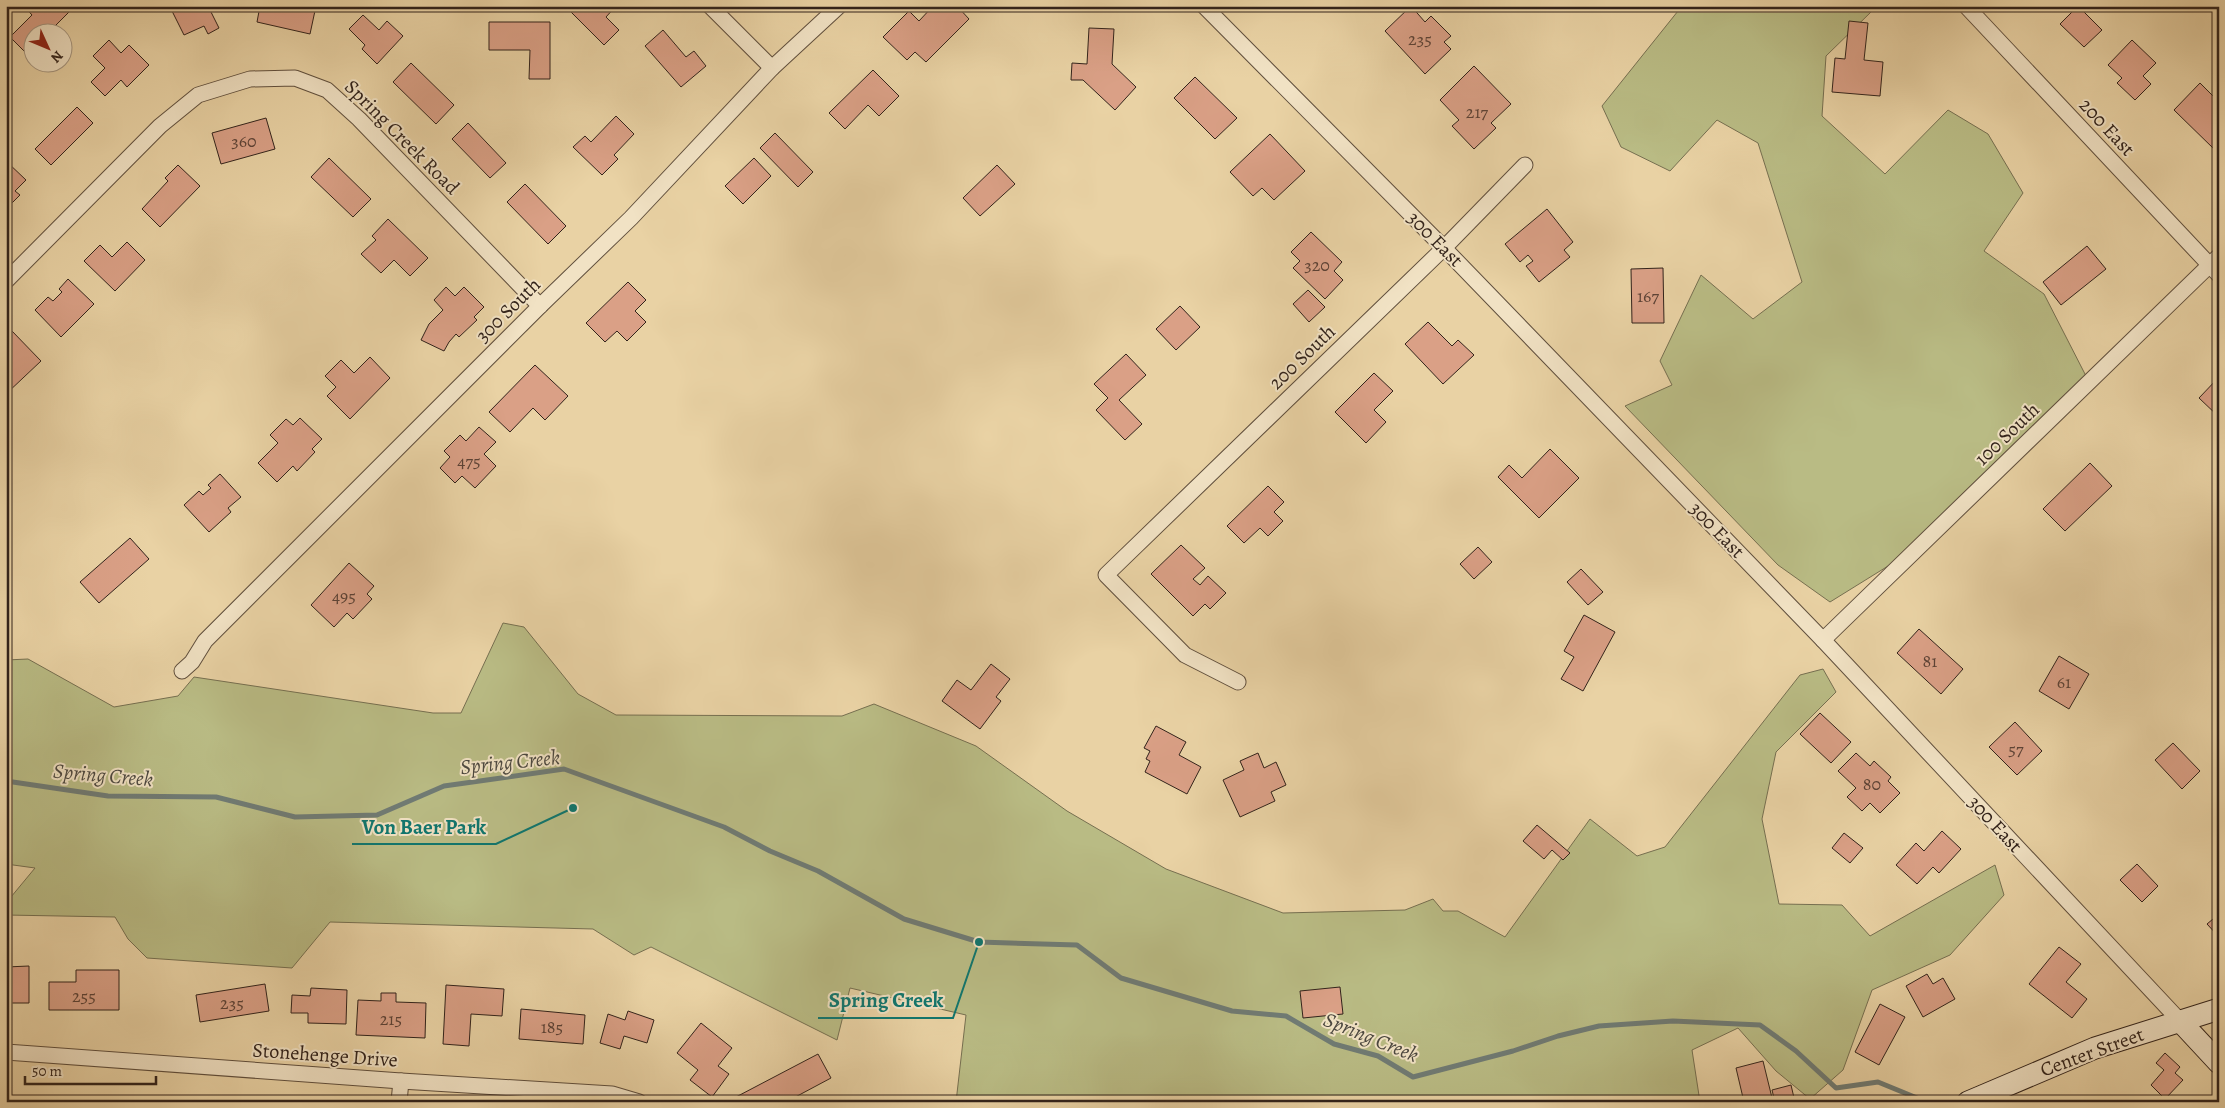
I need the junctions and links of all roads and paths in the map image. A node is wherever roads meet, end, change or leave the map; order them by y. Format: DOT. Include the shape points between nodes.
graph roads {
  1 [pos="710,6"];
  2 [pos="838,6"];
  3 [pos="1204,6"];
  4 [pos="1966,6"];
  5 [pos="772,68"];
  6 [pos="1525,166"];
  7 [pos="1444,248"];
  8 [pos="2216,266"];
  9 [pos="6,281"];
  10 [pos="540,306"];
  11 [pos="1823,640"];
  12 [pos="182,671"];
  13 [pos="1238,682"];
  14 [pos="2219,1009"];
  15 [pos="2180,1021"];
  16 [pos="6,1052"];
  17 [pos="2219,1063"];
  18 [pos="401,1081"];
  19 [pos="400,1102"];
  20 [pos="640,1102"];
  21 [pos="1968,1102"];
  1 -- 5 [label="street"];
  2 -- 5 [label="street, 300 South"];
  3 -- 7 [label="street, 300 East"];
  4 -- 8 [label="street, 200 East"];
  5 -- 10 [label="street, 300 South" via="631,218"];
  6 -- 7 [label="street, 200 South"];
  7 -- 11 [label="street, 300 East"];
  7 -- 13 [label="street, 200 South" via="1106,575 1185,655"];
  8 -- 11 [label="street, 100 South"];
  9 -- 10 [label="street, Spring Creek Road" via="160,126 198,95 250,78 295,78 327,90 359,119"];
  10 -- 12 [label="street, 300 South" via="205,641"];
  11 -- 15 [label="street, 300 East"];
  14 -- 15 [label="street, Center Street"];
  15 -- 17 [label="street, 300 East"];
  15 -- 21 [label="street, Center Street" via="2095,1048"];
  16 -- 18 [label="street, Stonehenge Drive"];
  18 -- 19 [label="street"];
  18 -- 20 [label="street, Stonehenge Drive" via="612,1094"];
}
